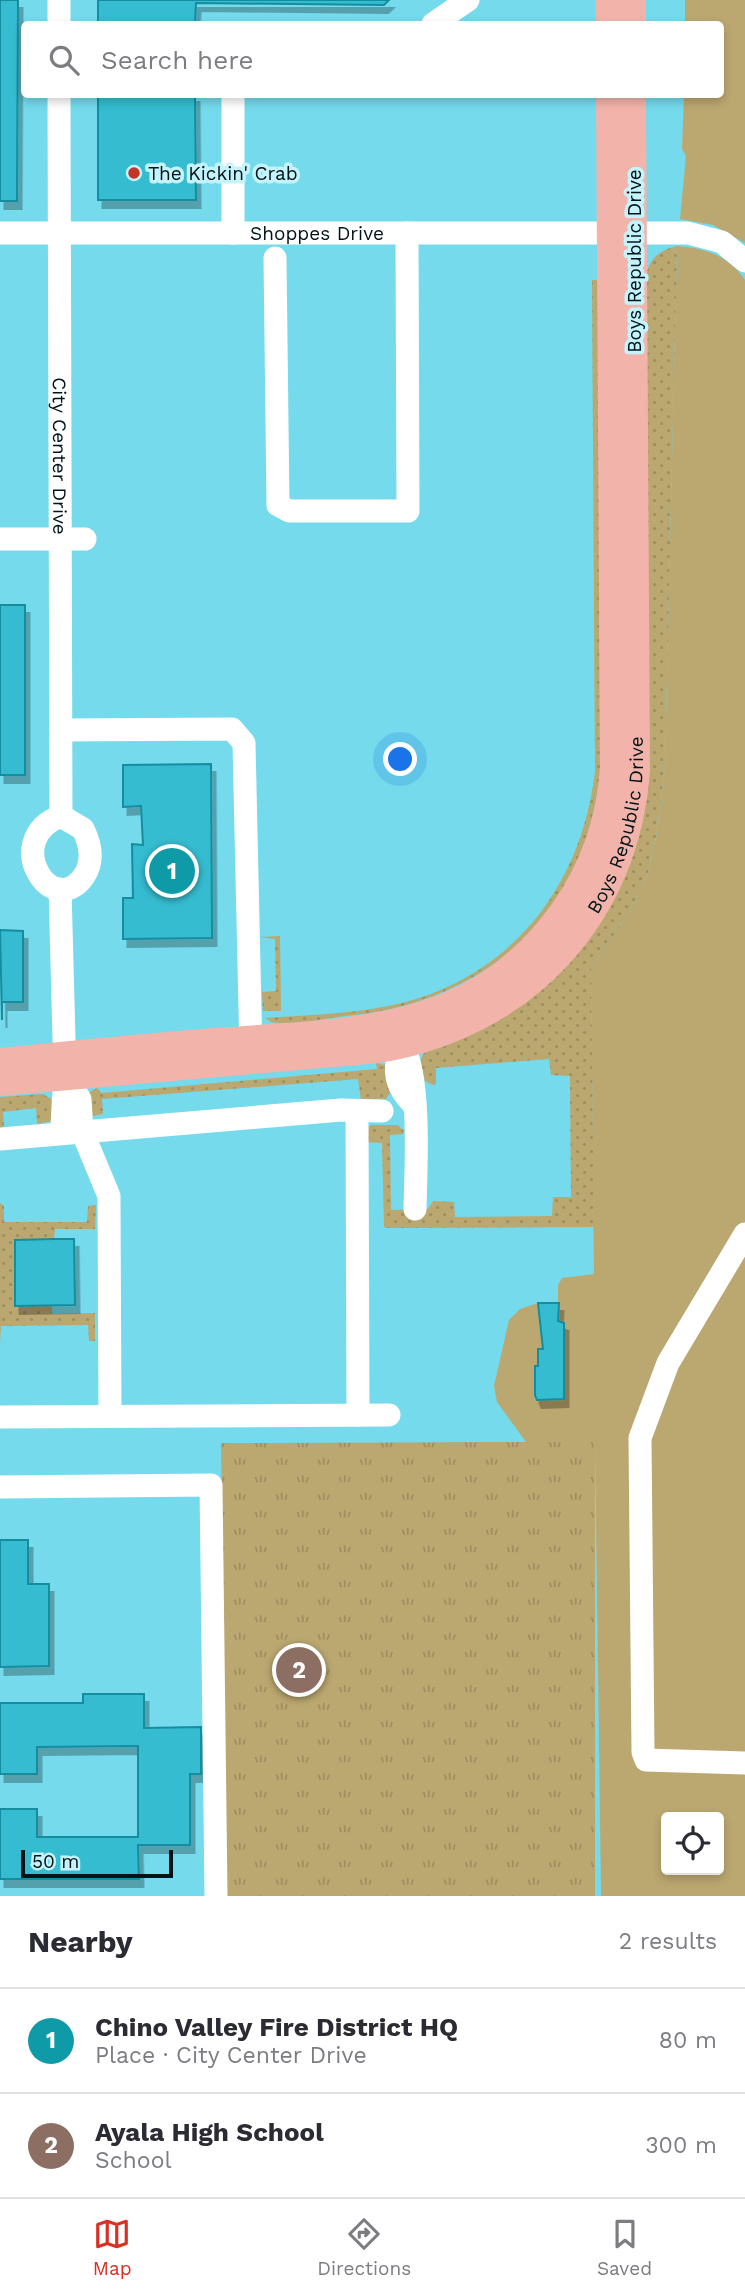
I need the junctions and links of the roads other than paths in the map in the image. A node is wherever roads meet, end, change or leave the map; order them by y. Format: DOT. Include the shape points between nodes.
graph roads {
  1 [pos="59,0"];
  2 [pos="468,0"];
  3 [pos="609,0"];
  4 [pos="632,0"];
  5 [pos="59,21"];
  6 [pos="437,21"];
  7 [pos="610,21"];
  8 [pos="632,21"];
  9 [pos="59,98"];
  10 [pos="233,98"];
  11 [pos="610,98"];
  12 [pos="632,98"];
  13 [pos="622,232"];
  14 [pos="0,233"];
  15 [pos="60,233"];
  16 [pos="233,233"];
  17 [pos="407,233"];
  18 [pos="275,258"];
  19 [pos="745,261"];
  20 [pos="0,539"];
  21 [pos="61,539"];
  22 [pos="85,539"];
  23 [pos="61,730"];
  24 [pos="61,816"];
  25 [pos="60,889"];
  26 [pos="403,1045"];
  27 [pos="250,1050"];
  28 [pos="0,1062"];
  29 [pos="65,1066"];
  30 [pos="0,1082"];
  31 [pos="357,1111"];
  32 [pos="382,1111"];
  33 [pos="82,1131"];
  34 [pos="0,1139"];
  35 [pos="415,1209"];
  36 [pos="745,1234"];
  37 [pos="358,1415"];
  38 [pos="389,1415"];
  39 [pos="110,1416"];
  40 [pos="0,1417"];
  41 [pos="0,1487"];
  42 [pos="745,1763"];
  43 [pos="216,1896"];
  1 -- 5 [label="street"];
  2 -- 6 [label="street"];
  3 -- 7 [label="main road"];
  4 -- 8 [label="main road"];
  9 -- 15 [label="street, City Center Drive"];
  10 -- 16 [label="street"];
  11 -- 13 [label="main road, Boys Republic Drive"];
  12 -- 13 [label="main road, Boys Republic Drive"];
  13 -- 17 [label="street, Shoppes Drive"];
  13 -- 19 [label="street, Shoppes Drive" via="700,235 732,248"];
  13 -- 26 [label="main road, Boys Republic Drive" via="637,741 635,793 626,835 601,896 572,940 542,972 485,1013"];
  13 -- 27 [label="main road, Boys Republic Drive" via="614,767 594,859 578,890 537,945 507,974 474,995 382,1026"];
  14 -- 15 [label="street, Shoppes Drive"];
  15 -- 16 [label="street, Shoppes Drive"];
  15 -- 21 [label="street, City Center Drive"];
  16 -- 17 [label="street, Shoppes Drive"];
  17 -- 18 [label="street" via="408,511 289,511 278,505"];
  20 -- 21 [label="street"];
  21 -- 22 [label="street"];
  21 -- 23 [label="street, City Center Drive"];
  23 -- 24 [label="street, City Center Drive"];
  23 -- 27 [label="street" via="232,729 240,735 244,743"];
  24 -- 25 [label="street" via="83,830 91,856 80,881"];
  24 -- 25 [label="street" via="46,821 32,843 34,870 42,882"];
  25 -- 29 [label="street"];
  26 -- 27 [label="main road, Boys Republic Drive"];
  26 -- 35 [label="street" via="395,1063 398,1089 413,1104"];
  27 -- 29 [label="main road, Boys Republic Drive"];
  28 -- 29 [label="main road, Boys Republic Drive"];
  29 -- 30 [label="main road, Boys Republic Drive"];
  29 -- 33 [label="street" via="62,1125"];
  31 -- 32 [label="street"];
  31 -- 33 [label="street"];
  31 -- 37 [label="street"];
  33 -- 34 [label="street"];
  33 -- 39 [label="street" via="109,1196"];
  36 -- 42 [label="street" via="668,1363 640,1438 640,1566 646,1760"];
  37 -- 38 [label="street"];
  37 -- 39 [label="street"];
  39 -- 40 [label="street"];
  41 -- 43 [label="street" via="211,1485"];
}
